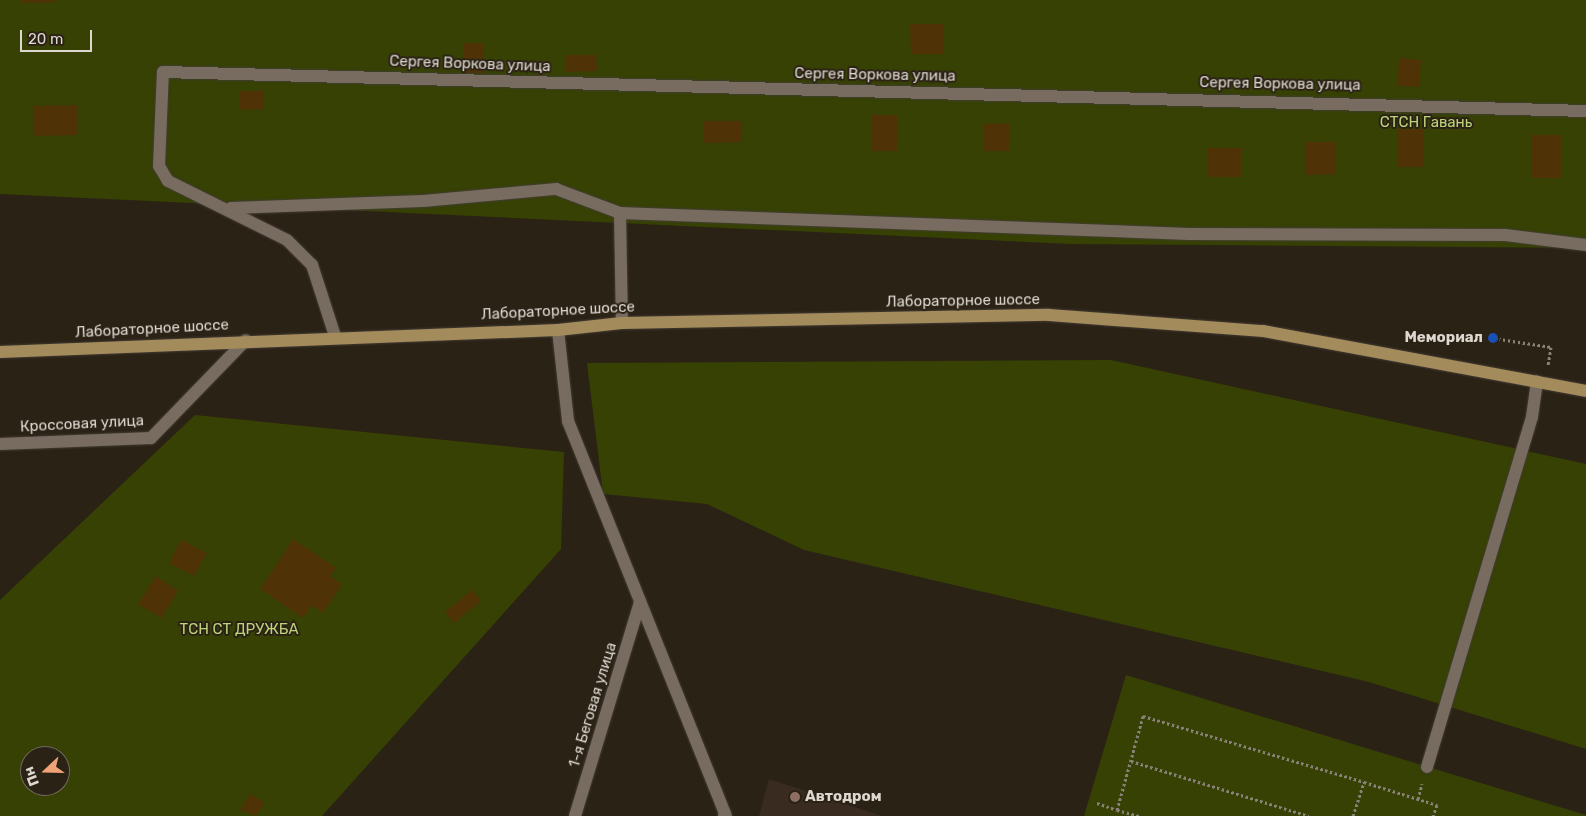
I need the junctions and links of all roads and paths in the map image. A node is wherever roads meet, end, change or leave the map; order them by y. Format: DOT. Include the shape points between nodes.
graph roads {
  1 [pos="1586,111"];
  2 [pos="231,208"];
  3 [pos="620,213"];
  4 [pos="1586,245"];
  5 [pos="622,323"];
  6 [pos="558,330"];
  7 [pos="335,336"];
  8 [pos="246,340"];
  9 [pos="0,352"];
  10 [pos="1537,381"];
  11 [pos="1586,391"];
  12 [pos="0,444"];
  13 [pos="640,602"];
  14 [pos="1131,761"];
  15 [pos="1427,767"];
  16 [pos="1364,782"];
  17 [pos="1098,803"];
  18 [pos="1117,810"];
  19 [pos="725,815"];
  20 [pos="575,816"];
  21 [pos="1139,816"];
  22 [pos="1309,816"];
  23 [pos="1353,816"];
  24 [pos="1433,816"];
  1 -- 2 [label="street, Сергея Воркова улица" via="163,72 159,166 168,181 185,192"];
  2 -- 3 [label="street" via="423,201 556,189"];
  2 -- 7 [label="street" via="287,240 312,265"];
  3 -- 4 [label="street" via="1189,234 1505,235"];
  3 -- 5 [label="street"];
  5 -- 6 [label="main road, Лабораторное шоссе"];
  5 -- 10 [label="main road, Лабораторное шоссе" via="1048,315 1263,330"];
  6 -- 7 [label="main road, Лабораторное шоссе"];
  6 -- 13 [label="street" via="568,421"];
  7 -- 8 [label="main road, Лабораторное шоссе"];
  8 -- 9 [label="main road, Лабораторное шоссе"];
  8 -- 12 [label="street, Кроссовая улица" via="151,438"];
  10 -- 11 [label="main road, Лабораторное шоссе"];
  10 -- 15 [label="street" via="1532,417"];
  13 -- 19 [label="street"];
  13 -- 20 [label="street, 1-я Беговая улица"];
  14 -- 16 [label="path" via="1143,716"];
  14 -- 18 [label="path"];
  14 -- 22 [label="path"];
  16 -- 23 [label="path"];
  16 -- 24 [label="path" via="1437,805"];
  17 -- 18 [label="path"];
  18 -- 21 [label="path"];
}
